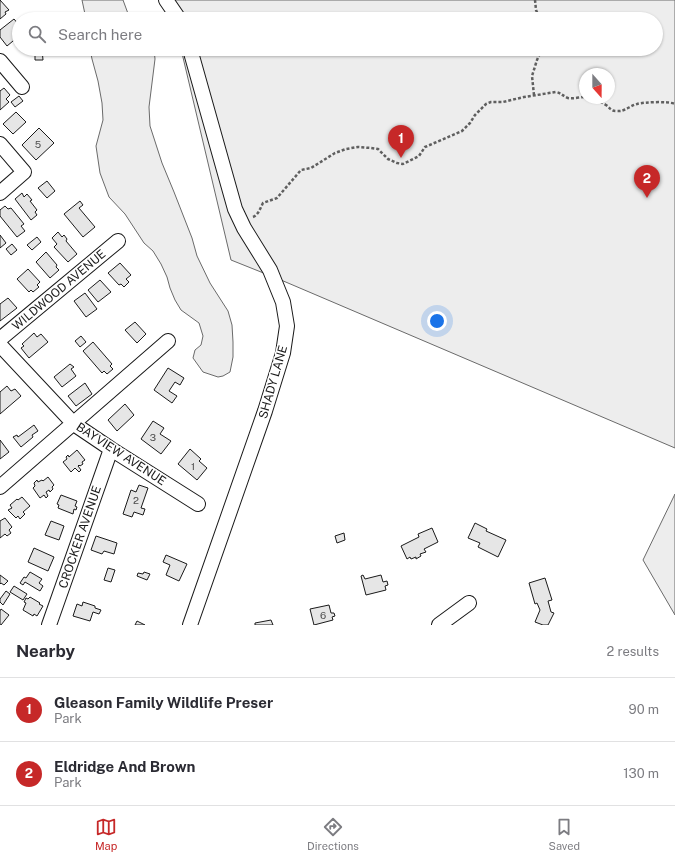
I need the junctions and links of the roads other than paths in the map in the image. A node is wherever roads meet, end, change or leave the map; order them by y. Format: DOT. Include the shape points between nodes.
graph roads {
  1 [pos="166,0"];
  2 [pos="174,12"];
  3 [pos="192,56"];
  4 [pos="0,61"];
  5 [pos="22,87"];
  6 [pos="0,144"];
  7 [pos="0,193"];
  8 [pos="118,241"];
  9 [pos="0,339"];
  10 [pos="168,341"];
  11 [pos="0,345"];
  12 [pos="74,424"];
  13 [pos="111,449"];
  14 [pos="0,487"];
  15 [pos="198,504"];
  16 [pos="469,603"];
  17 [pos="49,625"];
  18 [pos="190,625"];
  19 [pos="438,625"];
  1 -- 2 [label="street"];
  3 -- 18 [label="street, SHADY LANE" via="235,209 270,270 283,302 287,326 283,353 265,411"];
  4 -- 5 [label="street"];
  6 -- 7 [label="street" via="24,172"];
  8 -- 9 [label="street, WILDWOOD AVENUE"];
  10 -- 12 [label="street"];
  11 -- 12 [label="street, BAYVIEW AVENUE"];
  12 -- 13 [label="street, BAYVIEW AVENUE"];
  12 -- 14 [label="street"];
  13 -- 15 [label="street, BAYVIEW AVENUE"];
  13 -- 17 [label="street, CROCKER AVENUE"];
  16 -- 19 [label="street"];
}
